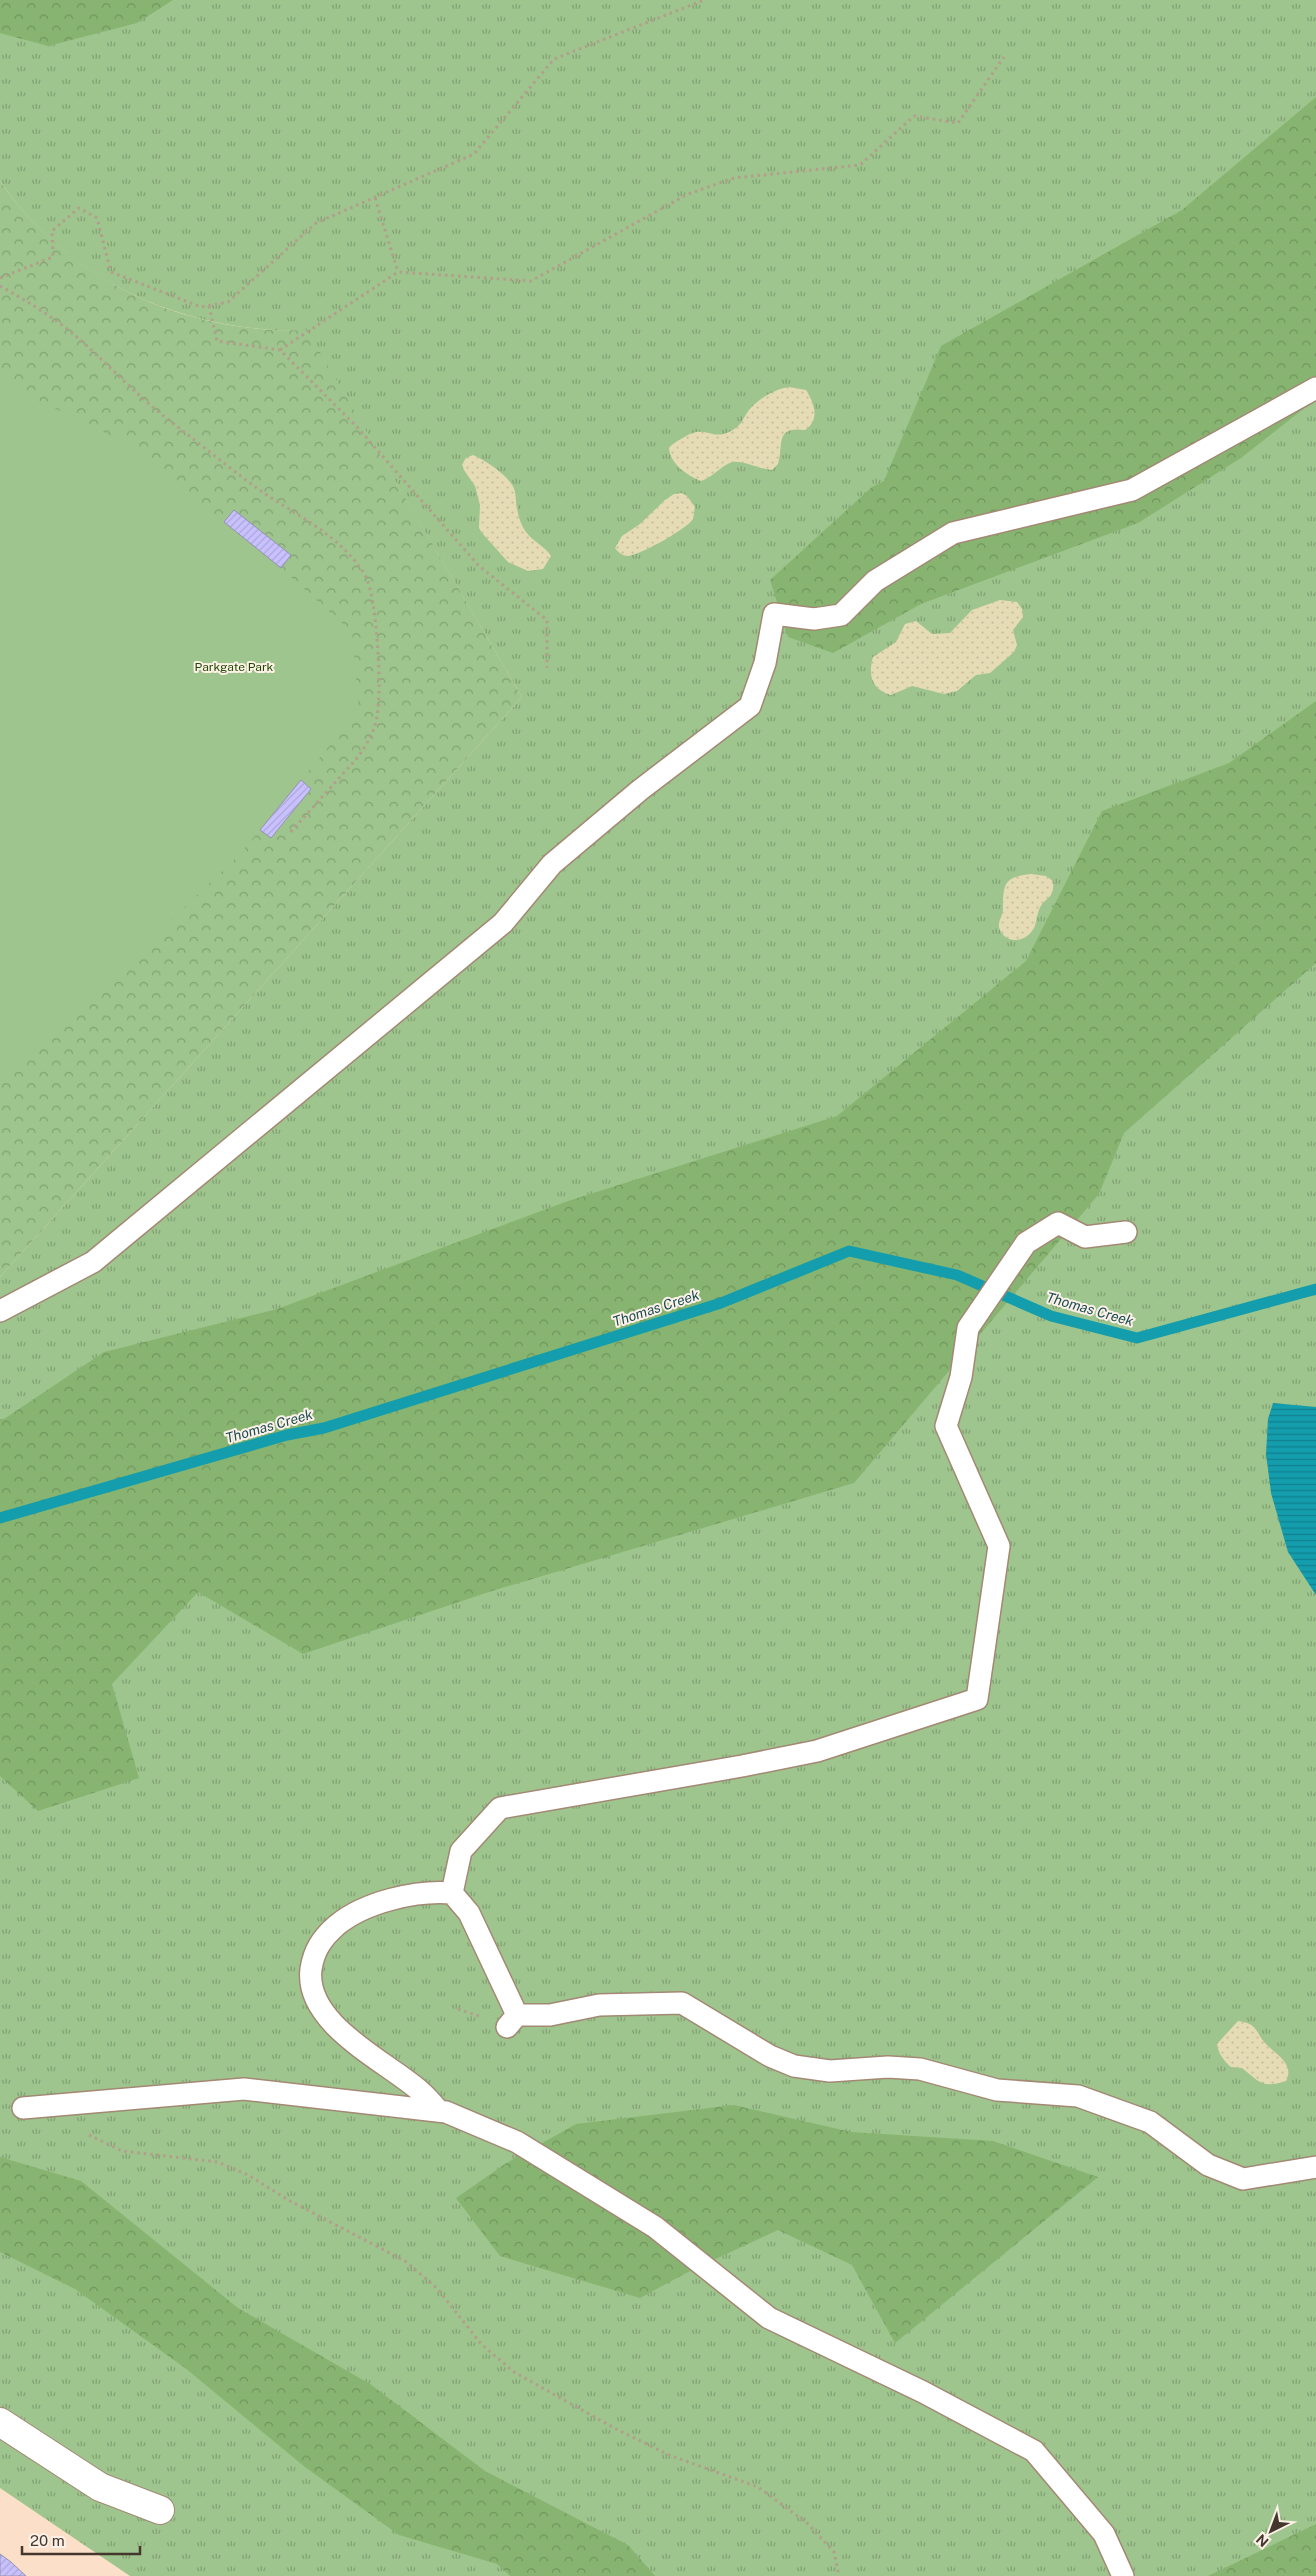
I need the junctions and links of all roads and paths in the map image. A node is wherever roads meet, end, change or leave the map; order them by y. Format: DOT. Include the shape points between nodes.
graph roads {
  1 [pos="704,0"];
  2 [pos="1004,56"];
  3 [pos="375,198"];
  4 [pos="398,272"];
  5 [pos="0,278"];
  6 [pos="0,286"];
  7 [pos="209,306"];
  8 [pos="280,350"];
  9 [pos="1316,388"];
  10 [pos="547,668"];
  11 [pos="288,835"];
  12 [pos="1126,1232"];
  13 [pos="0,1311"];
  14 [pos="452,1893"];
  15 [pos="23,2108"];
  16 [pos="439,2111"];
  17 [pos="80,2131"];
  18 [pos="1316,2167"];
  19 [pos="0,2422"];
  20 [pos="160,2510"];
  21 [pos="839,2576"];
  22 [pos="1123,2576"];
  1 -- 3 [label="path" via="554,59 474,154"];
  2 -- 4 [label="path" via="958,123 914,116 860,165 734,178 688,194 531,281"];
  3 -- 4 [label="path"];
  3 -- 7 [label="path" via="316,223 228,302"];
  4 -- 8 [label="path"];
  5 -- 7 [label="path" via="52,257 52,231 79,208 97,218 111,272 201,307"];
  6 -- 11 [label="path" via="67,329 163,415 259,489 318,527 366,577 371,589 379,664 375,725 368,743 358,756"];
  7 -- 8 [label="path" via="216,341"];
  8 -- 10 [label="path" via="357,427 478,566 547,620"];
  9 -- 13 [label="lane" via="1132,490 953,534 875,581 842,614 814,619 774,614 765,663 750,706 552,864 503,923 93,1262"];
  12 -- 14 [label="lane" via="1085,1236 1058,1223 1026,1243 968,1328 961,1378 946,1426 999,1546 977,1699 817,1751 500,1808 462,1851"];
  14 -- 16 [label="lane" via="434,1891 368,1906 350,1915 314,1952 311,1974 312,1994 346,2036 420,2091"];
  14 -- 18 [label="lane" via="469,1913 512,2021 599,2005 682,2002 770,2056 794,2066 830,2071 888,2067 920,2069 997,2090 1078,2096 1150,2122 1208,2164 1244,2179"];
  15 -- 16 [label="lane" via="244,2089"];
  16 -- 22 [label="lane" via="517,2142 647,2222 769,2318 1034,2451 1104,2534"];
  17 -- 21 [label="path" via="122,2151 218,2162 406,2261 437,2288 481,2344 514,2372 669,2455 758,2487 807,2523 834,2552"];
  19 -- 20 [label="street" via="100,2486"];
}
